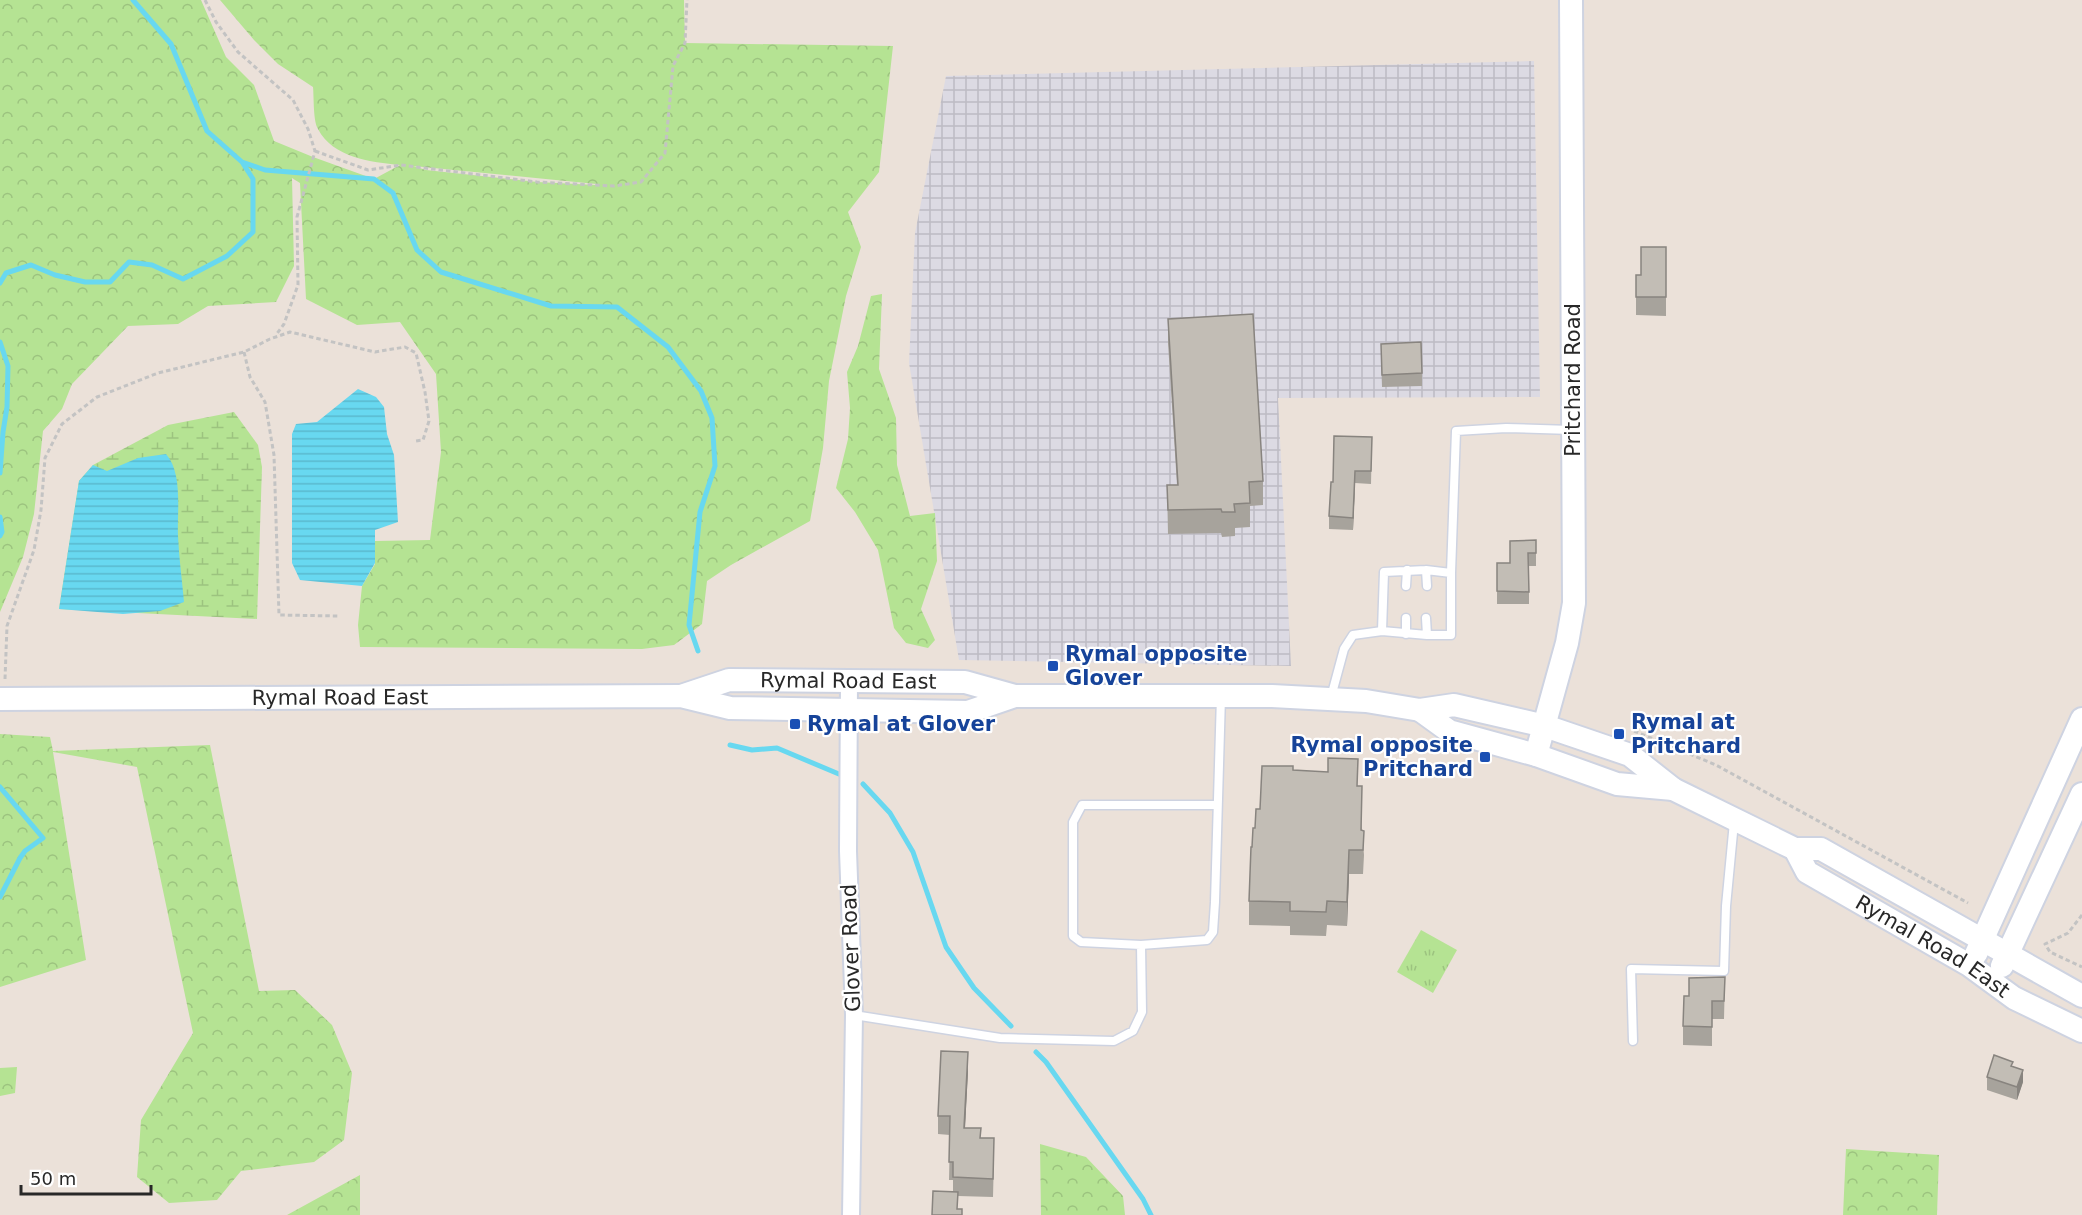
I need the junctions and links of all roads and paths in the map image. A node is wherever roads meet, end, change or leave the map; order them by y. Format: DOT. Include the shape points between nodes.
graph roads {
  1 [pos="205,0"];
  2 [pos="687,0"];
  3 [pos="1571,0"];
  4 [pos="315,151"];
  5 [pos="276,336"];
  6 [pos="244,352"];
  7 [pos="1573,430"];
  8 [pos="416,441"];
  9 [pos="1407,570"];
  10 [pos="1426,570"];
  11 [pos="1451,573"];
  12 [pos="1406,586"];
  13 [pos="1426,586"];
  14 [pos="340,616"];
  15 [pos="1406,618"];
  16 [pos="1426,618"];
  17 [pos="1382,631"];
  18 [pos="1406,634"];
  19 [pos="1427,635"];
  20 [pos="849,681"];
  21 [pos="681,696"];
  22 [pos="1015,696"];
  23 [pos="1221,696"];
  24 [pos="2,699"];
  25 [pos="1330,699"];
  26 [pos="849,710"];
  27 [pos="1420,710"];
  28 [pos="2082,719"];
  29 [pos="1545,726"];
  30 [pos="1634,731"];
  31 [pos="1536,755"];
  32 [pos="1673,789"];
  33 [pos="2082,794"];
  34 [pos="1217,805"];
  35 [pos="1734,818"];
  36 [pos="1795,849"];
  37 [pos="1968,903"];
  38 [pos="2082,915"];
  39 [pos="1982,941"];
  40 [pos="1141,945"];
  41 [pos="2008,954"];
  42 [pos="1969,965"];
  43 [pos="2082,967"];
  44 [pos="1994,984"];
  45 [pos="2082,996"];
  46 [pos="854,1015"];
  47 [pos="2082,1031"];
  48 [pos="1632,1041"];
  49 [pos="851,1215"];
  1 -- 4 [label="path" via="237,52 293,100"];
  2 -- 4 [label="path" via="685,44 673,66 665,153 641,182 614,186 537,182 401,165 368,170"];
  3 -- 7 [label="main road, Pritchard Road"];
  4 -- 5 [label="path" via="297,217 298,285"];
  5 -- 6 [label="path"];
  5 -- 8 [label="path" via="290,332 375,352 405,347 416,353 429,421 423,440"];
  6 -- 14 [label="path" via="250,377 265,402 274,455 279,615"];
  6 -- 24 [label="path" via="158,373 97,397 62,424 45,458 34,550 7,626"];
  7 -- 11 [label="lane" via="1456,431"];
  7 -- 29 [label="main road, Pritchard Road" via="1574,603"];
  9 -- 10 [label="lane"];
  9 -- 12 [label="lane"];
  9 -- 17 [label="lane" via="1384,572"];
  10 -- 11 [label="lane"];
  10 -- 13 [label="lane"];
  11 -- 19 [label="lane" via="1451,635"];
  15 -- 18 [label="lane"];
  16 -- 19 [label="lane"];
  17 -- 18 [label="lane"];
  17 -- 25 [label="lane" via="1353,635 1344,649"];
  18 -- 19 [label="lane"];
  20 -- 21 [label="main road, Rymal Road East" via="729,680"];
  20 -- 22 [label="main road, Rymal Road East" via="965,682"];
  20 -- 26 [label="street, Glover Road"];
  21 -- 24 [label="main road, Rymal Road East"];
  21 -- 26 [label="main road, Rymal Road East" via="730,708"];
  22 -- 23 [label="main road, Rymal Road East"];
  22 -- 26 [label="main road, Rymal Road East" via="968,712"];
  23 -- 25 [label="main road, Rymal Road East"];
  23 -- 34 [label="lane"];
  25 -- 27 [label="main road, Rymal Road East"];
  26 -- 46 [label="street, Glover Road" via="848,851"];
  27 -- 29 [label="main road, Rymal Road East" via="1454,705"];
  27 -- 31 [label="main road, Rymal Road East" via="1449,731"];
  28 -- 39 [label="main road"];
  29 -- 31 [label="main road, Pritchard Road"];
  29 -- 32 [label="main road, Rymal Road East" via="1630,754"];
  30 -- 37 [label="path" via="1716,765"];
  31 -- 32 [label="main road, Rymal Road East" via="1617,784"];
  32 -- 35 [label="main road, Rymal Road East"];
  33 -- 41 [label="main road"];
  34 -- 40 [label="lane" via="1213,932 1207,940"];
  34 -- 40 [label="lane" via="1082,806 1073,822 1073,936 1081,942"];
  35 -- 36 [label="main road, Rymal Road East"];
  35 -- 48 [label="lane" via="1724,971 1631,969"];
  36 -- 39 [label="main road, Rymal Road East" via="1821,849"];
  36 -- 42 [label="main road, Rymal Road East" via="1807,872"];
  38 -- 43 [label="path" via="2068,933 2045,944 2050,952"];
  39 -- 41 [label="main road, Rymal Road East"];
  39 -- 42 [label="main road"];
  40 -- 46 [label="lane" via="1142,1012 1134,1031 1114,1041 1000,1038"];
  41 -- 44 [label="main road"];
  41 -- 45 [label="main road, Rymal Road East"];
  42 -- 44 [label="main road, Rymal Road East"];
  44 -- 47 [label="main road, Rymal Road East"];
  46 -- 49 [label="street, Glover Road"];
}
